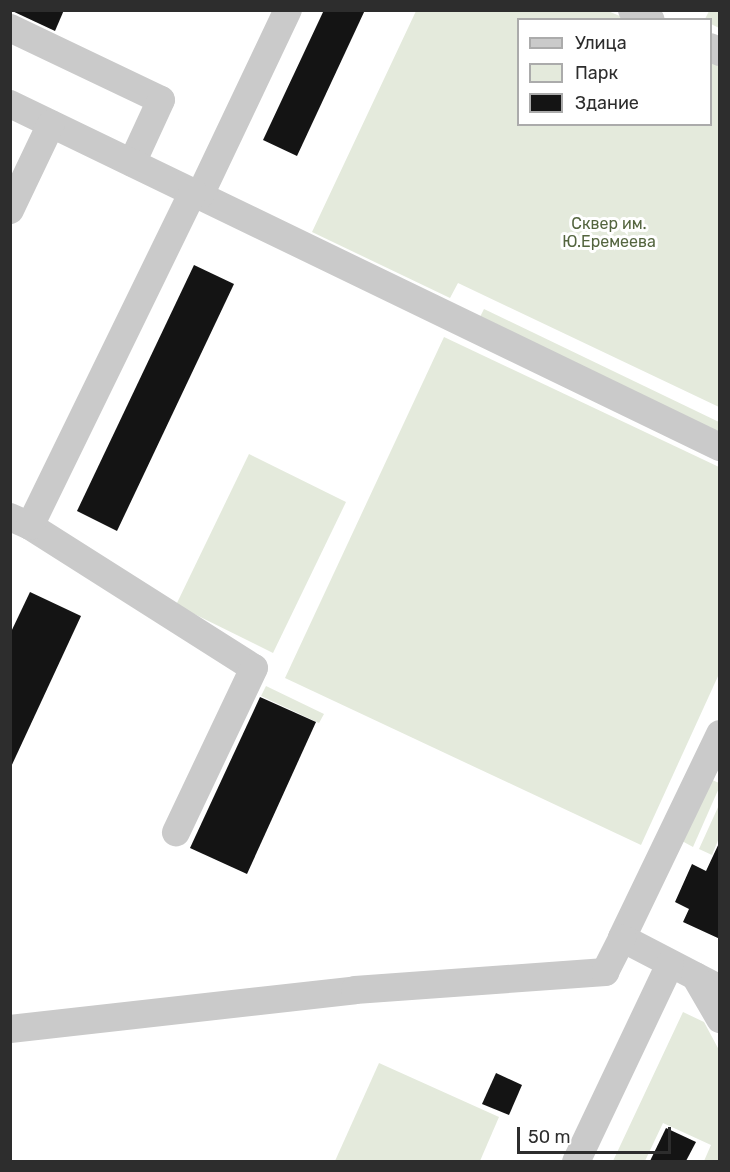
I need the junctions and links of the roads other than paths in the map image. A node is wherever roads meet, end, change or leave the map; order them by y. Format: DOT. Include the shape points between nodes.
graph roads {
  1 [pos="288,10"];
  2 [pos="632,10"];
  3 [pos="647,18"];
  4 [pos="10,28"];
  5 [pos="10,104"];
  6 [pos="51,124"];
  7 [pos="132,163"];
  8 [pos="196,194"];
  9 [pos="10,210"];
  10 [pos="720,447"];
  11 [pos="20,522"];
  12 [pos="720,734"];
  13 [pos="176,832"];
  14 [pos="622,938"];
  15 [pos="683,970"];
  16 [pos="720,989"];
  17 [pos="720,1019"];
  18 [pos="10,1029"];
  19 [pos="576,1161"];
  1 -- 8 [label="lane"];
  2 -- 3 [label="lane"];
  4 -- 7 [label="lane" via="161,100"];
  5 -- 6 [label="lane"];
  6 -- 7 [label="lane"];
  6 -- 9 [label="lane"];
  7 -- 8 [label="lane"];
  8 -- 10 [label="lane"];
  8 -- 11 [label="lane"];
  11 -- 13 [label="lane" via="254,668"];
  12 -- 14 [label="lane"];
  14 -- 15 [label="lane"];
  14 -- 18 [label="lane" via="605,972 355,990"];
  15 -- 16 [label="lane"];
  15 -- 17 [label="lane"];
  15 -- 19 [label="lane"];
}
